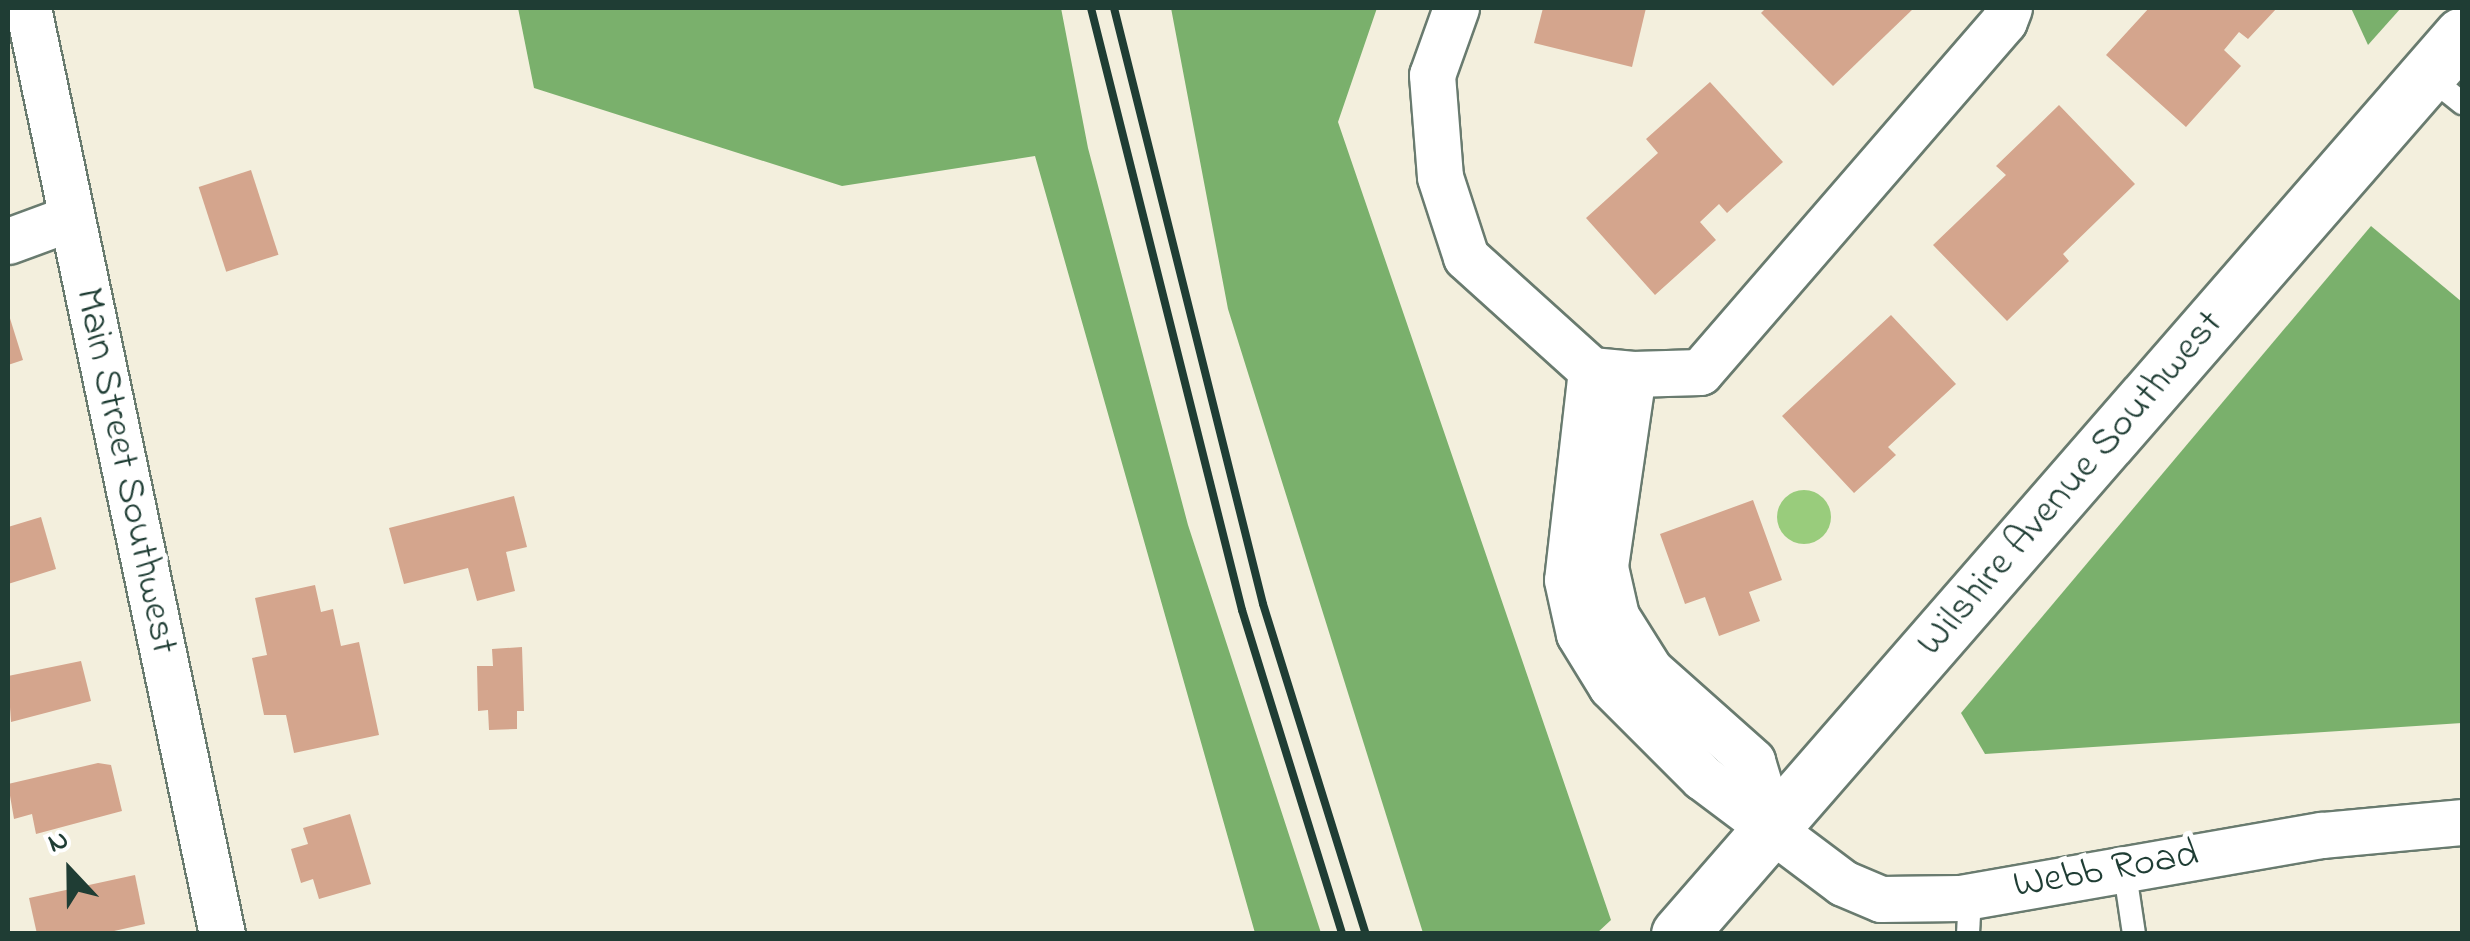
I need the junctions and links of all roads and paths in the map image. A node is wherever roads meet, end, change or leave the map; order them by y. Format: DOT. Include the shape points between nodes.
graph roads {
  1 [pos="28,8"];
  2 [pos="1456,8"];
  3 [pos="2009,8"];
  4 [pos="2462,34"];
  5 [pos="2445,89"];
  6 [pos="71,218"];
  7 [pos="8,242"];
  8 [pos="1612,372"];
  9 [pos="2462,822"];
  10 [pos="1772,827"];
  11 [pos="2124,867"];
  12 [pos="1969,915"];
  13 [pos="222,934"];
  14 [pos="1678,934"];
  15 [pos="2134,934"];
  1 -- 6 [label="street, Main Street Southwest"];
  2 -- 8 [label="street" via="1432,76 1440,177 1466,256"];
  3 -- 8 [label="street" via="1700,372"];
  4 -- 5 [label="street, Wilshire Avenue Southwest"];
  5 -- 10 [label="street, Wilshire Avenue Southwest"];
  6 -- 7 [label="street"];
  6 -- 13 [label="street, Main Street Southwest"];
  8 -- 10 [label="street, Webb Road" via="1567,580 1579,634 1611,686 1702,777"];
  9 -- 11 [label="street, Webb Road" via="2322,835"];
  10 -- 12 [label="street, Webb Road" via="1844,883 1881,900"];
  10 -- 14 [label="street, Wilshire Avenue Southwest"];
  11 -- 12 [label="street, Webb Road"];
  11 -- 15 [label="lane"];
}
